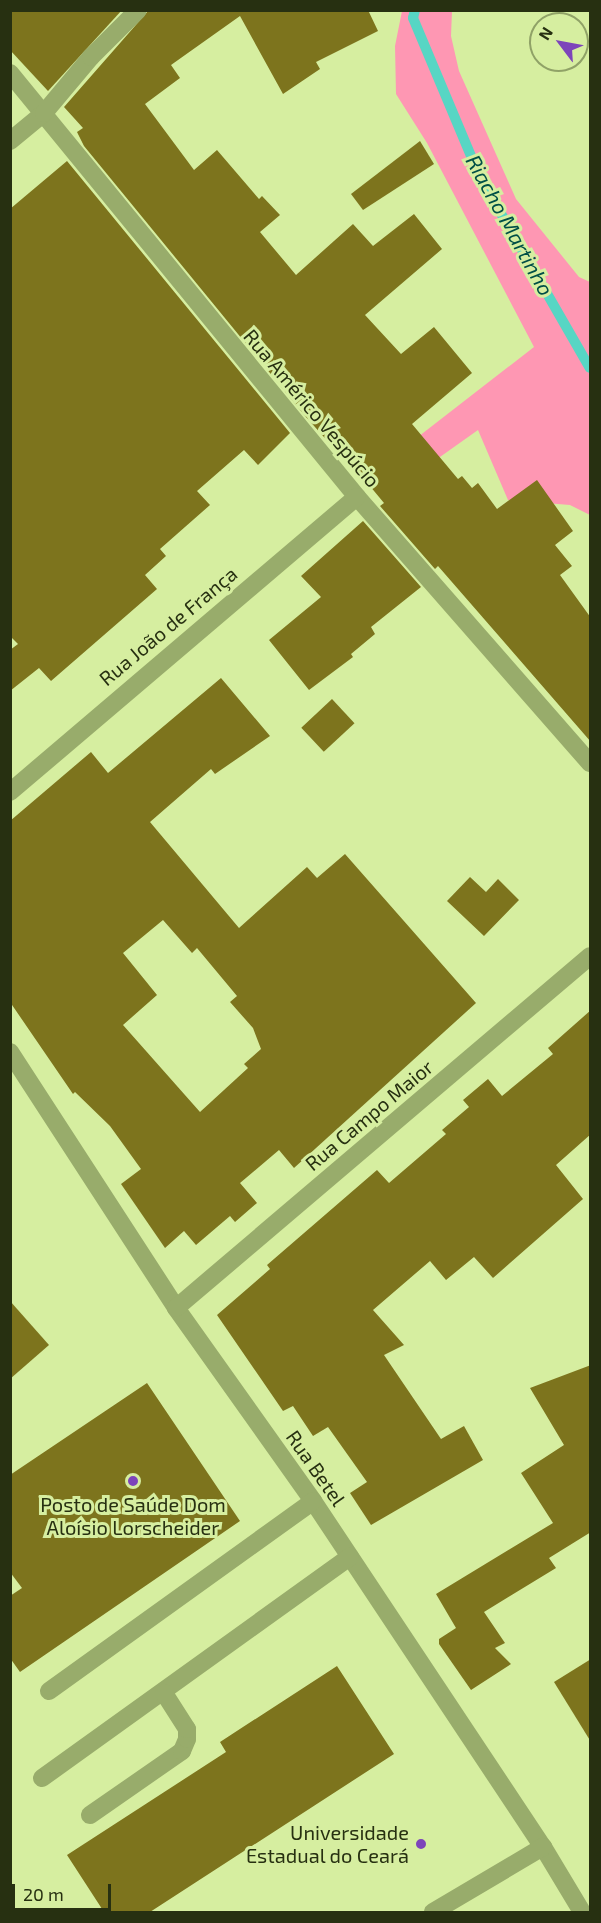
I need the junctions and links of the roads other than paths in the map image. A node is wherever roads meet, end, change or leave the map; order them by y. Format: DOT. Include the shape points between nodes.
graph roads {
  1 [pos="138,10"];
  2 [pos="10,73"];
  3 [pos="44,113"];
  4 [pos="10,141"];
  5 [pos="357,497"];
  6 [pos="591,763"];
  7 [pos="10,792"];
  8 [pos="591,956"];
  9 [pos="10,1052"];
  10 [pos="176,1308"];
  11 [pos="313,1501"];
  12 [pos="350,1557"];
  13 [pos="49,1691"];
  14 [pos="164,1693"];
  15 [pos="42,1778"];
  16 [pos="90,1815"];
  17 [pos="543,1847"];
  18 [pos="433,1912"];
  19 [pos="582,1912"];
  1 -- 3 [label="street" via="90,57"];
  2 -- 3 [label="street, Rua Américo Vespúcio"];
  3 -- 4 [label="street"];
  3 -- 5 [label="street, Rua Américo Vespúcio"];
  5 -- 6 [label="street, Rua Américo Vespúcio"];
  5 -- 7 [label="street, Rua João de França"];
  8 -- 10 [label="street, Rua Campo Maior"];
  9 -- 10 [label="street, Rua Betel"];
  10 -- 11 [label="street, Rua Betel"];
  11 -- 12 [label="street, Rua Betel"];
  11 -- 13 [label="street"];
  12 -- 14 [label="street"];
  12 -- 17 [label="street, Rua Betel"];
  14 -- 15 [label="street"];
  14 -- 16 [label="street" via="187,1729 188,1739 182,1750"];
  17 -- 18 [label="street"];
  17 -- 19 [label="street, Rua Betel"];
}
